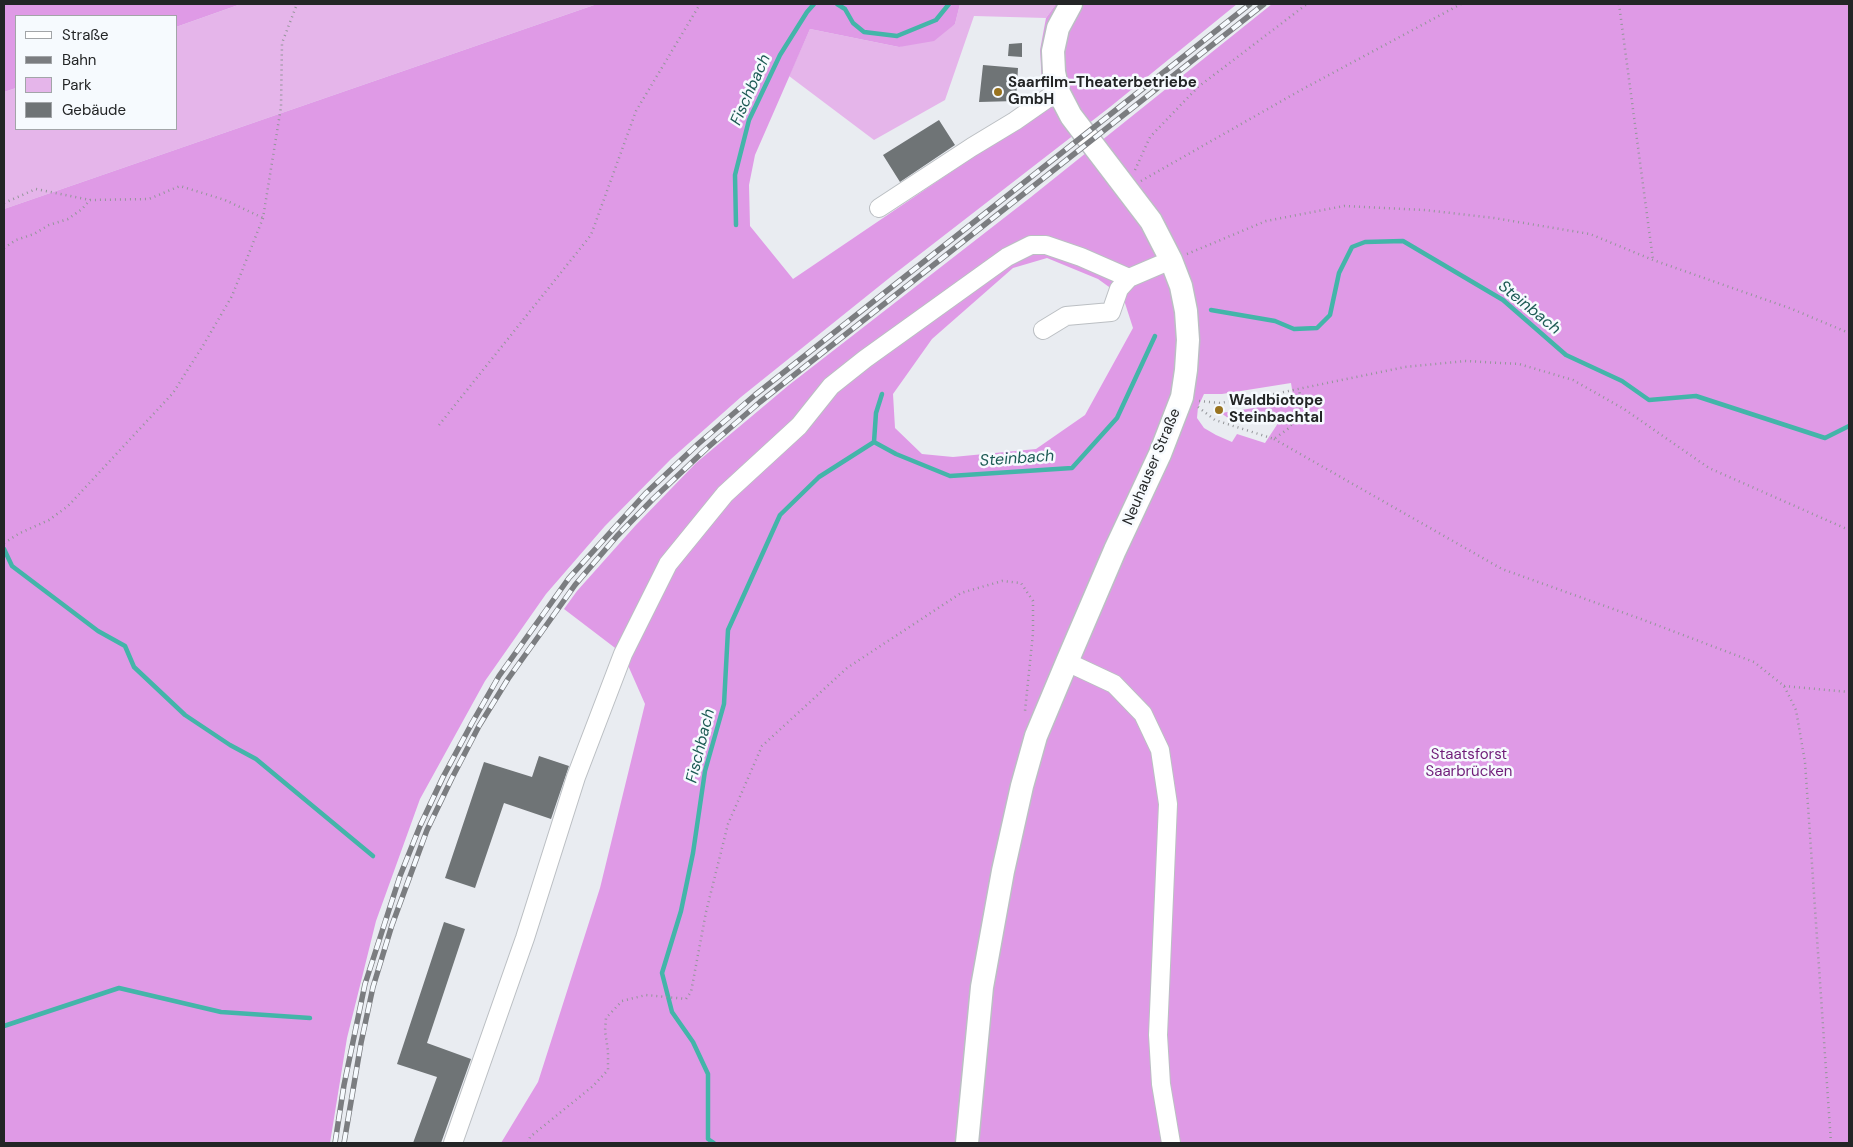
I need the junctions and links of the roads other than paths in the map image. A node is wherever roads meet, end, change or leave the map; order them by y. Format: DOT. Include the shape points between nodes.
graph roads {
  1 [pos="1071,4"];
  2 [pos="1058,91"];
  3 [pos="878,208"];
  4 [pos="1171,260"];
  5 [pos="1129,278"];
  6 [pos="1043,330"];
  7 [pos="1066,662"];
  8 [pos="453,1143"];
  9 [pos="967,1143"];
  10 [pos="1171,1143"];
  1 -- 2 [label="main road, Neuhauser Straße" via="1058,28 1053,52"];
  2 -- 3 [label="street"];
  2 -- 4 [label="main road, Neuhauser Straße" via="1071,116 1151,221"];
  4 -- 5 [label="street"];
  4 -- 7 [label="main road, Neuhauser Straße" via="1186,311 1187,363 1182,397 1160,454"];
  5 -- 6 [label="street" via="1118,289 1111,312 1066,316"];
  5 -- 8 [label="street" via="1046,245 1031,245 1007,257 831,386 799,426 725,494 668,564 623,654 583,760"];
  7 -- 9 [label="main road, Neuhauser Straße" via="1040,727 1022,786 993,920 982,987"];
  7 -- 10 [label="street" via="1114,684 1143,714 1160,750 1168,804 1158,1035 1161,1084"];
}
